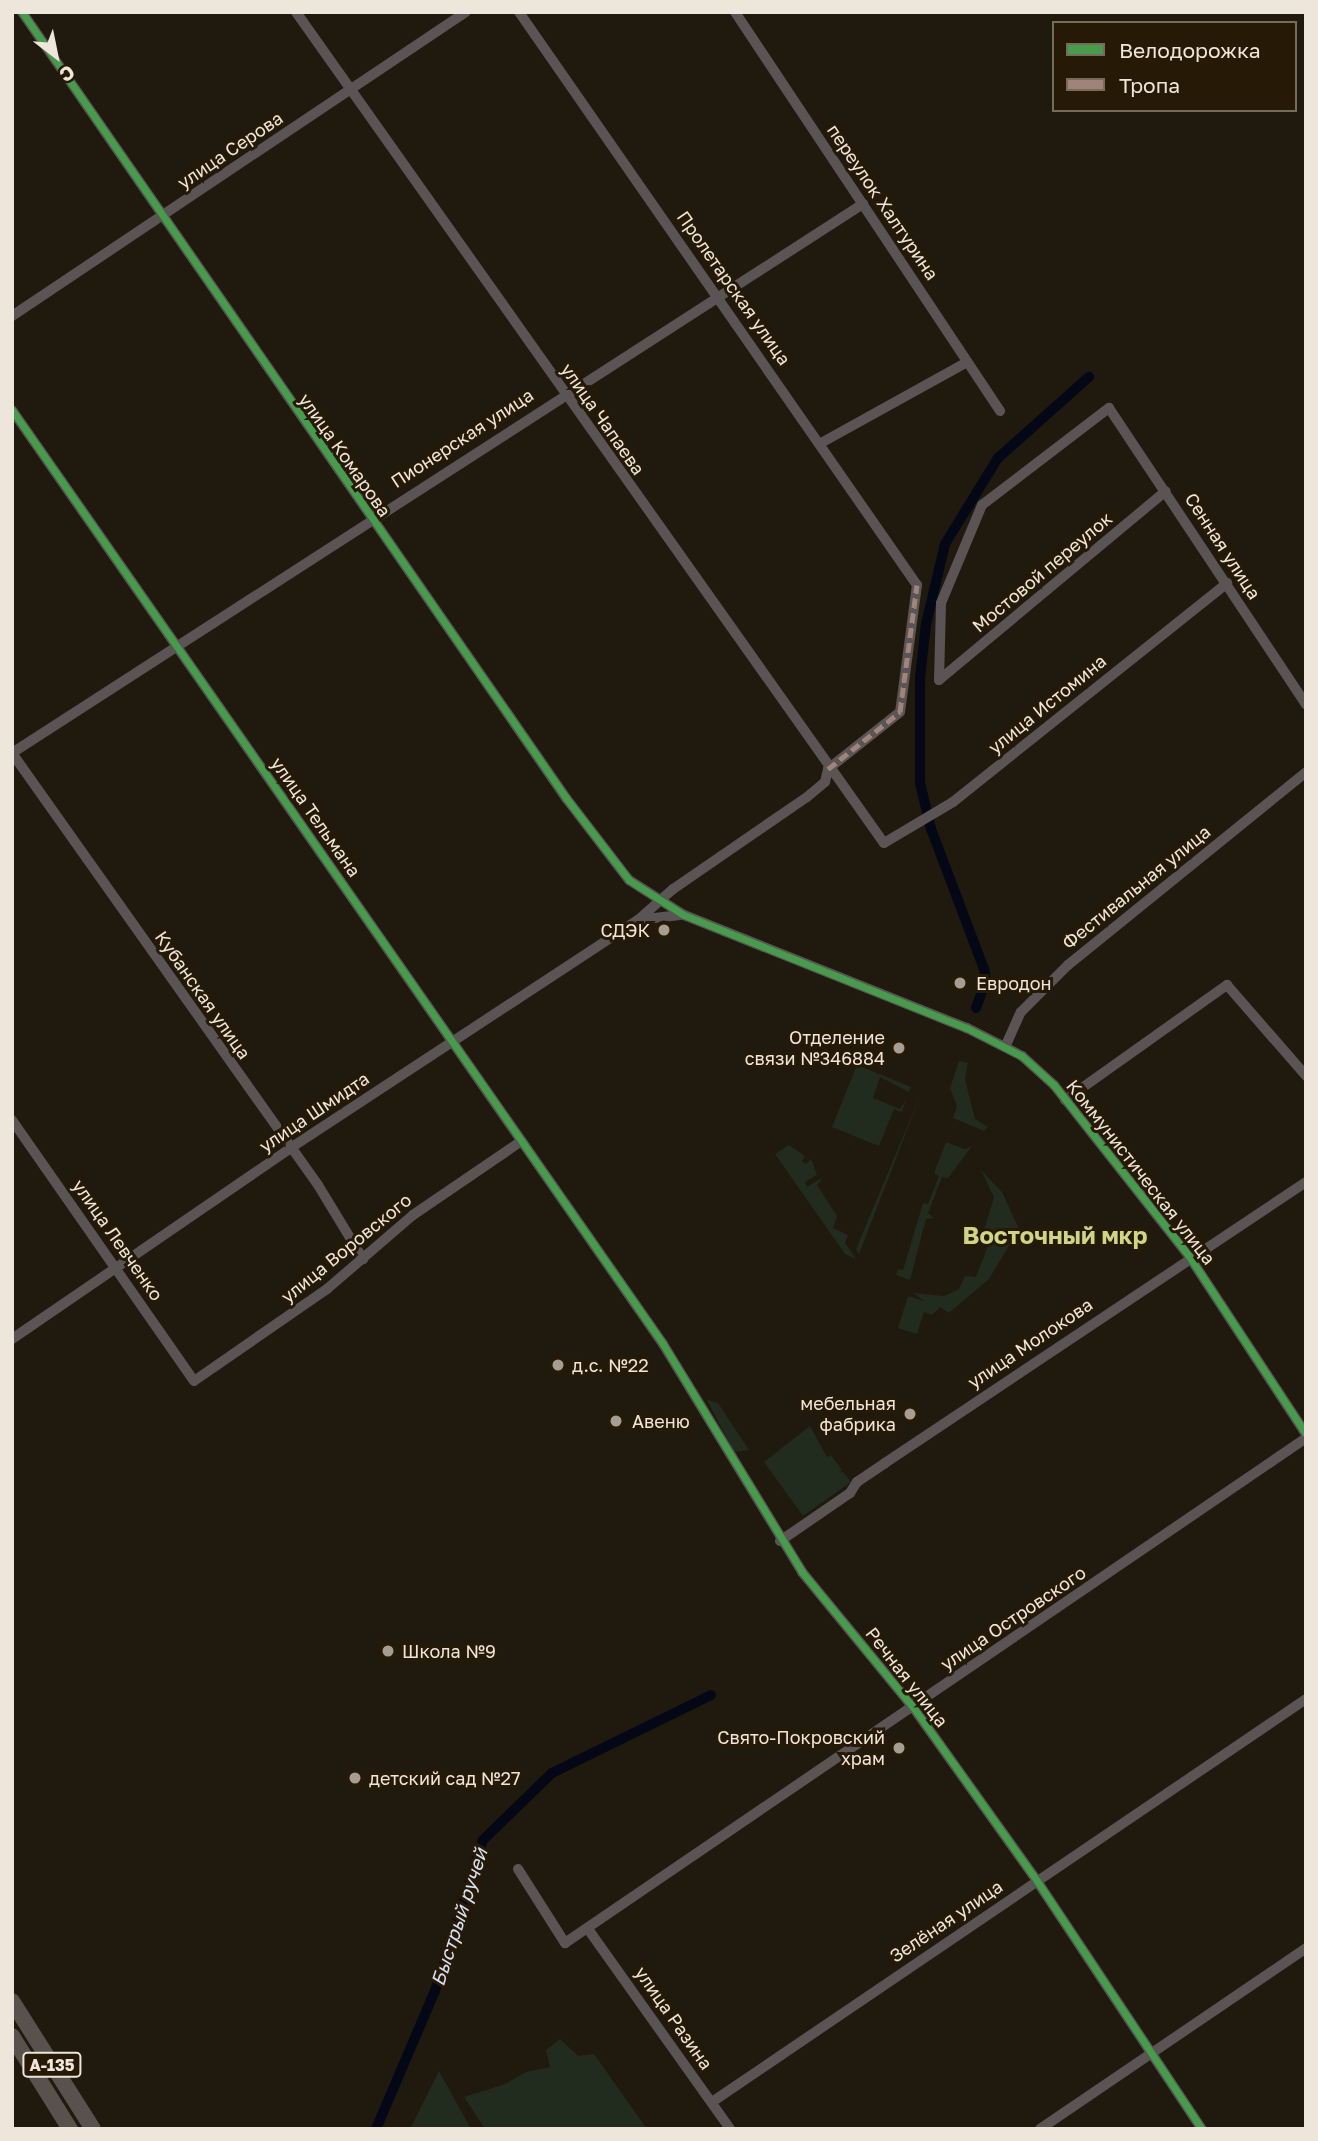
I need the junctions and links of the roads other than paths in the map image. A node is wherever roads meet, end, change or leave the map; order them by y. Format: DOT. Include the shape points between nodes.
graph roads {
  1 [pos="296,12"];
  2 [pos="466,12"];
  3 [pos="519,12"];
  4 [pos="735,12"];
  5 [pos="25,13"];
  6 [pos="12,22"];
  7 [pos="353,90"];
  8 [pos="863,204"];
  9 [pos="162,217"];
  10 [pos="719,296"];
  11 [pos="12,316"];
  12 [pos="967,362"];
  13 [pos="564,394"];
  14 [pos="12,411"];
  15 [pos="1000,411"];
  16 [pos="821,443"];
  17 [pos="1166,491"];
  18 [pos="370,518"];
  19 [pos="1227,583"];
  20 [pos="917,585"];
  21 [pos="176,645"];
  22 [pos="939,680"];
  23 [pos="1306,705"];
  24 [pos="12,753"];
  25 [pos="828,769"];
  26 [pos="1306,772"];
  27 [pos="884,844"];
  28 [pos="658,901"];
  29 [pos="684,915"];
  30 [pos="638,920"];
  31 [pos="452,1041"];
  32 [pos="1006,1045"];
  33 [pos="1306,1076"];
  34 [pos="1065,1100"];
  35 [pos="12,1120"];
  36 [pos="520,1142"];
  37 [pos="289,1149"];
  38 [pos="1306,1182"];
  39 [pos="591,1243"];
  40 [pos="1189,1256"];
  41 [pos="363,1259"];
  42 [pos="116,1268"];
  43 [pos="12,1339"];
  44 [pos="194,1381"];
  45 [pos="1306,1436"];
  46 [pos="780,1541"];
  47 [pos="1306,1699"];
  48 [pos="913,1707"];
  49 [pos="518,1869"];
  50 [pos="1037,1881"];
  51 [pos="588,1928"];
  52 [pos="1306,1948"];
  53 [pos="12,2001"];
  54 [pos="12,2036"];
  55 [pos="1152,2053"];
  56 [pos="712,2102"];
  57 [pos="70,2129"];
  58 [pos="93,2129"];
  59 [pos="730,2129"];
  60 [pos="1040,2129"];
  61 [pos="1202,2129"];
  1 -- 7 [label="street, улица Чапаева"];
  2 -- 7 [label="street, улица Серова"];
  3 -- 10 [label="street, Пролетарская улица"];
  4 -- 8 [label="street, переулок Халтурина"];
  5 -- 6 [label="street"];
  5 -- 9 [label="street, улица Комарова"];
  7 -- 9 [label="street, улица Серова"];
  7 -- 13 [label="street, улица Чапаева"];
  8 -- 10 [label="street, Пионерская улица"];
  8 -- 12 [label="street, переулок Халтурина"];
  9 -- 11 [label="street, улица Серова"];
  9 -- 18 [label="street, улица Комарова"];
  10 -- 13 [label="street, Пионерская улица"];
  10 -- 16 [label="street, Пролетарская улица"];
  12 -- 15 [label="street, переулок Халтурина"];
  12 -- 16 [label="street"];
  13 -- 18 [label="street, Пионерская улица"];
  13 -- 25 [label="street, улица Чапаева"];
  14 -- 21 [label="street, улица Тельмана"];
  16 -- 20 [label="street, Пролетарская улица"];
  17 -- 19 [label="street, Сенная улица"];
  17 -- 22 [label="street, Мостовой переулок"];
  17 -- 22 [label="street, Сенная улица" via="1109,408 982,505 941,603"];
  18 -- 21 [label="street, Пионерская улица"];
  18 -- 28 [label="street, улица Комарова" via="598,841 629,880"];
  19 -- 23 [label="street, Сенная улица"];
  19 -- 27 [label="street, улица Истомина" via="953,802"];
  20 -- 25 [label="street, улица Шмидта" via="900,712"];
  21 -- 24 [label="street, Пионерская улица"];
  21 -- 31 [label="street, улица Тельмана"];
  24 -- 37 [label="street, Кубанская улица"];
  25 -- 27 [label="street, улица Чапаева"];
  25 -- 28 [label="street, улица Шмидта" via="825,782 807,797"];
  26 -- 32 [label="street, Фестивальная улица" via="1068,965 1021,1012"];
  28 -- 29 [label="street, Коммунистическая улица"];
  28 -- 30 [label="street, улица Шмидта"];
  29 -- 30 [label="street, улица Шмидта"];
  29 -- 32 [label="street, Коммунистическая улица"];
  30 -- 31 [label="street, улица Шмидта"];
  31 -- 36 [label="street, улица Тельмана"];
  31 -- 37 [label="street, улица Шмидта"];
  32 -- 34 [label="street, Коммунистическая улица"];
  33 -- 34 [label="street" via="1227,985"];
  34 -- 40 [label="street, Коммунистическая улица"];
  35 -- 42 [label="street, улица Левченко"];
  36 -- 39 [label="street, улица Тельмана"];
  36 -- 41 [label="street, улица Воровского" via="413,1215"];
  37 -- 41 [label="street, Кубанская улица"];
  37 -- 42 [label="street, улица Шмидта"];
  38 -- 40 [label="street, улица Молокова"];
  39 -- 46 [label="street, Речная улица" via="671,1357"];
  40 -- 45 [label="street, Коммунистическая улица"];
  40 -- 46 [label="street, улица Молокова" via="879,1467"];
  41 -- 44 [label="street, улица Воровского"];
  42 -- 43 [label="street, улица Шмидта"];
  42 -- 44 [label="street, улица Левченко"];
  45 -- 48 [label="street, улица Островского"];
  46 -- 48 [label="street, Речная улица"];
  47 -- 50 [label="street, Зелёная улица"];
  48 -- 50 [label="street, Речная улица"];
  48 -- 51 [label="street, улица Островского"];
  49 -- 51 [label="street, улица Островского" via="565,1944"];
  50 -- 55 [label="street, Речная улица"];
  50 -- 56 [label="street, Зелёная улица"];
  51 -- 56 [label="street, улица Разина"];
  52 -- 55 [label="street"];
  53 -- 58 [label="highway, А-135"];
  54 -- 57 [label="highway, А-135"];
  55 -- 60 [label="street"];
  55 -- 61 [label="street, Речная улица"];
  56 -- 59 [label="street, улица Разина"];
}
